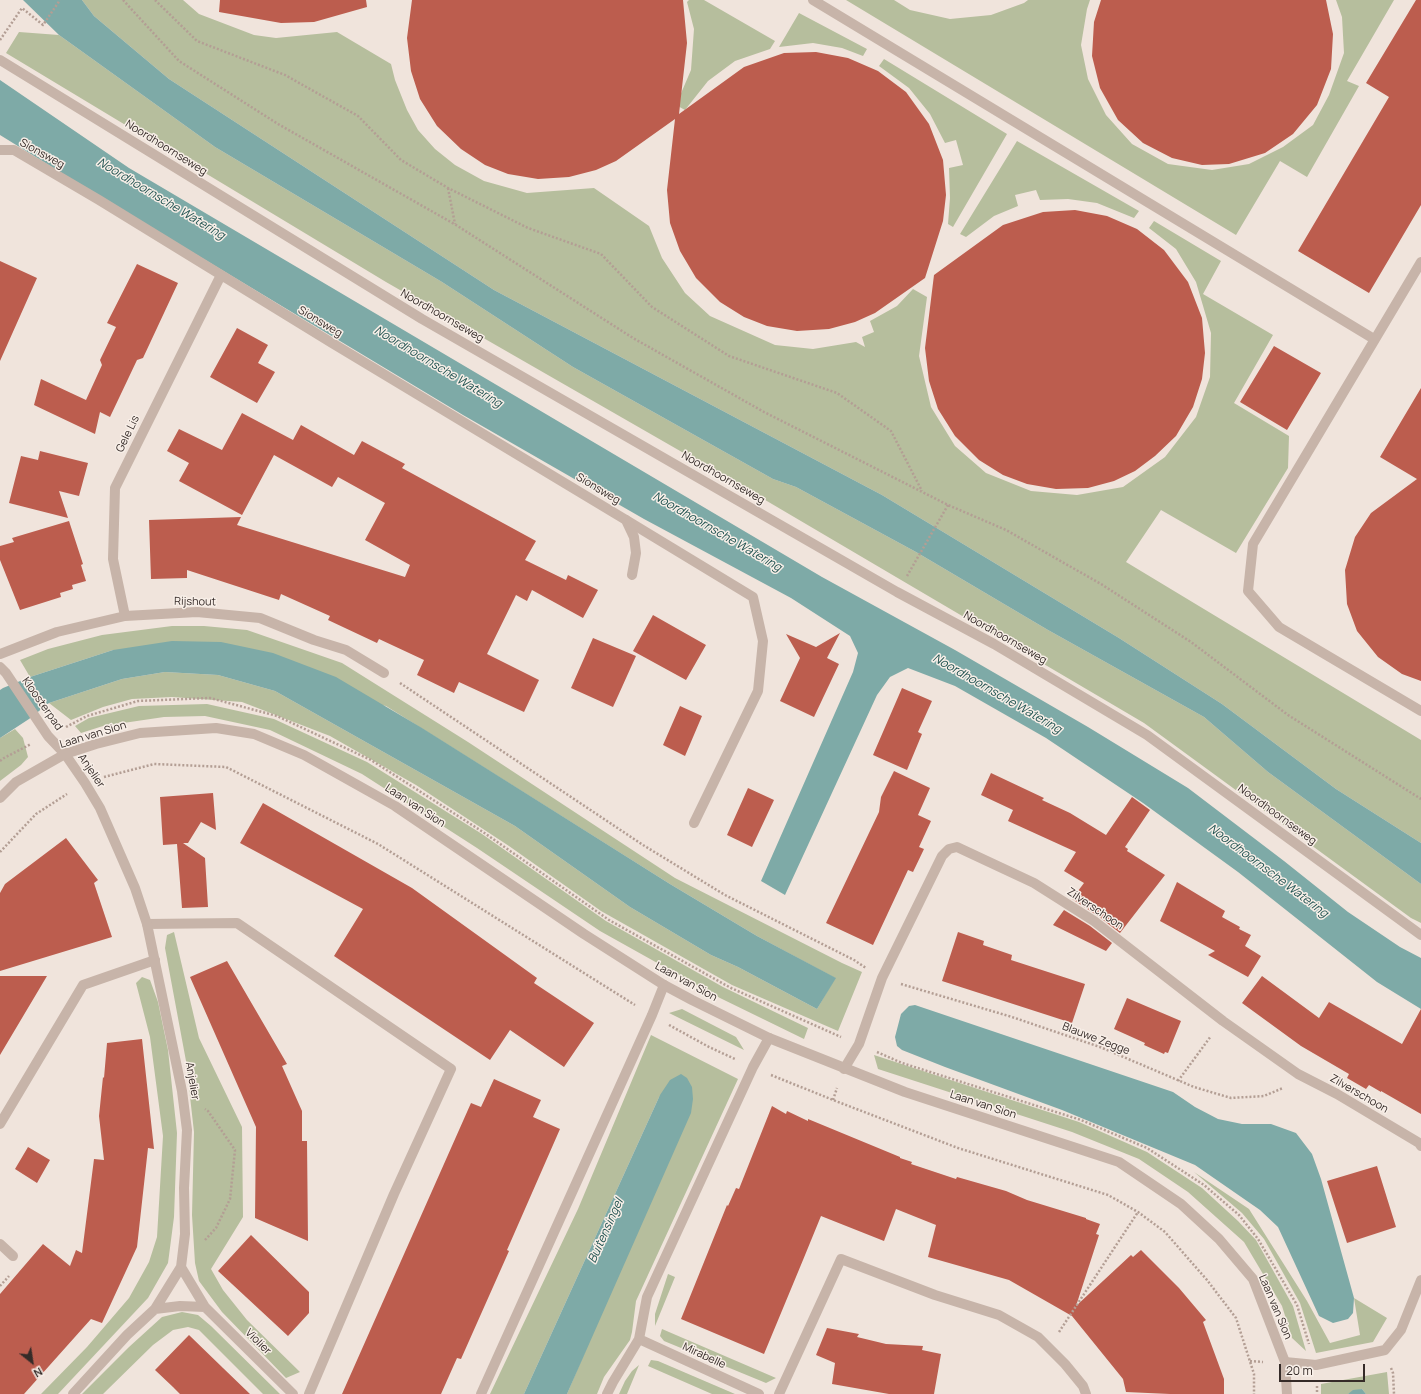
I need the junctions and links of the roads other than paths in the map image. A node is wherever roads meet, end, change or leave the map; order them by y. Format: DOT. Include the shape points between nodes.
graph roads {
  1 [pos="813,0"];
  2 [pos="0,60"];
  3 [pos="0,150"];
  4 [pos="1421,262"];
  5 [pos="221,275"];
  6 [pos="1374,339"];
  7 [pos="626,520"];
  8 [pos="632,575"];
  9 [pos="124,616"];
  10 [pos="0,654"];
  11 [pos="3,670"];
  12 [pos="384,673"];
  13 [pos="1421,711"];
  14 [pos="65,754"];
  15 [pos="0,798"];
  16 [pos="694,823"];
  17 [pos="147,924"];
  18 [pos="1421,935"];
  19 [pos="154,960"];
  20 [pos="664,985"];
  21 [pos="769,1038"];
  22 [pos="844,1069"];
  23 [pos="0,1124"];
  24 [pos="1421,1146"];
  25 [pos="0,1244"];
  26 [pos="13,1256"];
  27 [pos="181,1267"];
  28 [pos="1421,1280"];
  29 [pos="205,1307"];
  30 [pos="155,1309"];
  31 [pos="639,1339"];
  32 [pos="1285,1362"];
  33 [pos="74,1394"];
  34 [pos="294,1394"];
  35 [pos="309,1394"];
  36 [pos="481,1394"];
  37 [pos="607,1394"];
  38 [pos="759,1394"];
  39 [pos="779,1394"];
  40 [pos="1086,1394"];
  41 [pos="1287,1394"];
  1 -- 6 [label="street"];
  2 -- 18 [label="street, Noordhoornseweg" via="422,319 897,592 994,644 1147,735"];
  3 -- 5 [label="street, Sionsweg" via="14,150"];
  4 -- 6 [label="street"];
  5 -- 7 [label="street, Sionsweg"];
  5 -- 9 [label="street, Gele Lis" via="115,488 113,559"];
  6 -- 13 [label="street" via="1253,544 1248,591 1279,627"];
  7 -- 8 [label="street" via="634,536 636,553"];
  7 -- 16 [label="street, Sionsweg" via="753,598 763,641 758,691"];
  9 -- 10 [label="street, Rijshout" via="57,632"];
  9 -- 12 [label="street, Rijshout" via="198,612 260,618 346,650"];
  11 -- 14 [label="street, Kloosterpad" via="46,733"];
  14 -- 15 [label="street, Laan van Sion" via="16,782"];
  14 -- 17 [label="street, Anjelier" via="100,808 135,888"];
  14 -- 20 [label="street, Laan van Sion" via="140,733 216,728 254,734 304,756 395,806"];
  17 -- 19 [label="street, Anjelier"];
  17 -- 35 [label="street" via="237,923 451,1069 394,1194"];
  19 -- 23 [label="street" via="83,985"];
  19 -- 27 [label="street, Anjelier" via="182,1091 187,1130 185,1234"];
  20 -- 21 [label="street, Laan van Sion"];
  20 -- 36 [label="street"];
  21 -- 22 [label="street, Laan van Sion"];
  21 -- 31 [label="street" via="753,1067 647,1297"];
  22 -- 24 [label="street, Zilverschoon" via="859,1044 882,978 942,856 949,849 957,847 1034,883 1094,921 1222,1021 1298,1074 1337,1094"];
  22 -- 32 [label="street, Laan van Sion" via="905,1092 1119,1162 1181,1204 1219,1239 1253,1279"];
  25 -- 26 [label="street"];
  27 -- 29 [label="street, Violier"];
  27 -- 30 [label="street, Anjelier"];
  28 -- 32 [label="street" via="1401,1330 1385,1350 1316,1365"];
  29 -- 30 [label="street"];
  29 -- 34 [label="street, Violier"];
  30 -- 33 [label="street, Anjelier" via="127,1335"];
  31 -- 37 [label="street"];
  31 -- 38 [label="street, Mirabelle"];
  32 -- 41 [label="street, Laan van Sion"];
  39 -- 40 [label="street" via="841,1259 936,1295 999,1315 1038,1337 1065,1364 1083,1386"];
}
